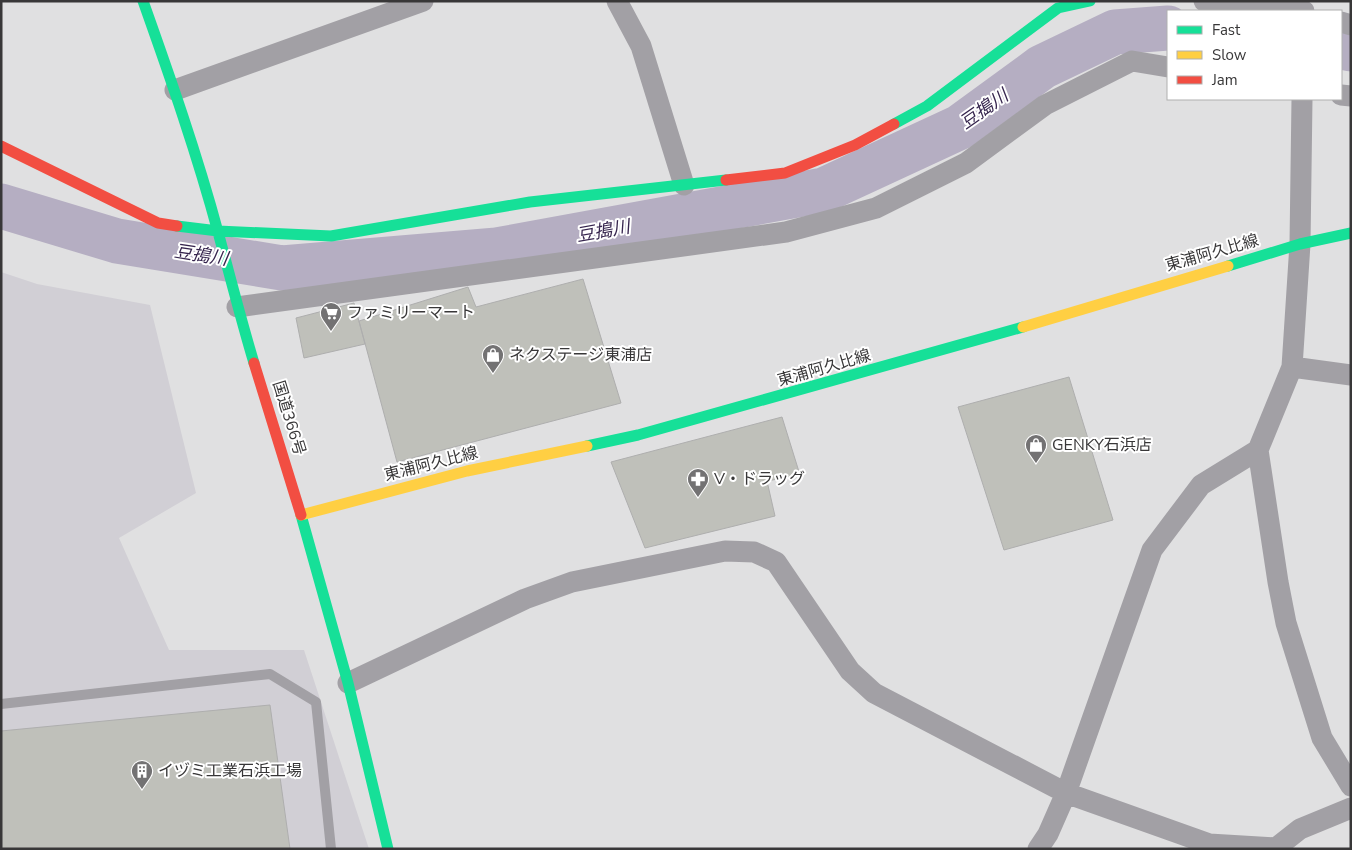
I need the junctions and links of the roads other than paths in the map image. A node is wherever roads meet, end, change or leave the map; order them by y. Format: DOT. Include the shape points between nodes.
graph roads {
  1 [pos="143,1"];
  2 [pos="423,1"];
  3 [pos="618,1"];
  4 [pos="1090,1"];
  5 [pos="1204,1"];
  6 [pos="1294,10"];
  7 [pos="1167,67"];
  8 [pos="175,90"];
  9 [pos="1302,100"];
  10 [pos="1,146"];
  11 [pos="684,185"];
  12 [pos="1351,233"];
  13 [pos="219,235"];
  14 [pos="1300,244"];
  15 [pos="235,299"];
  16 [pos="1292,366"];
  17 [pos="1351,375"];
  18 [pos="1258,450"];
  19 [pos="301,515"];
  20 [pos="348,683"];
  21 [pos="1,704"];
  22 [pos="1351,786"];
  23 [pos="1066,793"];
  24 [pos="1351,808"];
  25 [pos="1276,848"];
  26 [pos="330,849"];
  27 [pos="388,849"];
  28 [pos="1038,849"];
  1 -- 8 [label="main road, 国道366号"];
  2 -- 8 [label="street"];
  3 -- 11 [label="street" via="641,46"];
  4 -- 11 [label="main road" via="1058,8 927,106 854,145 785,173"];
  5 -- 6 [label="street"];
  7 -- 15 [label="street" via="1132,61 1045,105 966,163 884,204 786,232"];
  8 -- 13 [label="main road, 国道366号"];
  9 -- 14 [label="street"];
  10 -- 13 [label="main road" via="158,223"];
  11 -- 13 [label="main road" via="530,202 331,236"];
  12 -- 14 [label="main road, 東浦阿久比線"];
  13 -- 15 [label="main road, 国道366号"];
  14 -- 16 [label="street"];
  14 -- 19 [label="main road, 東浦阿久比線" via="638,435 467,471"];
  15 -- 19 [label="main road, 国道366号"];
  16 -- 17 [label="street"];
  16 -- 18 [label="street"];
  18 -- 22 [label="street" via="1286,623 1322,738"];
  18 -- 23 [label="street" via="1201,485 1152,550"];
  19 -- 20 [label="main road, 国道366号"];
  20 -- 23 [label="street" via="524,599 572,582 724,551 754,552 776,562 850,671 874,693"];
  20 -- 27 [label="main road, 国道366号"];
  21 -- 26 [label="lane" via="270,674 316,702"];
  23 -- 25 [label="street" via="1209,844"];
  23 -- 28 [label="street"];
  24 -- 25 [label="street" via="1300,829"];
}
